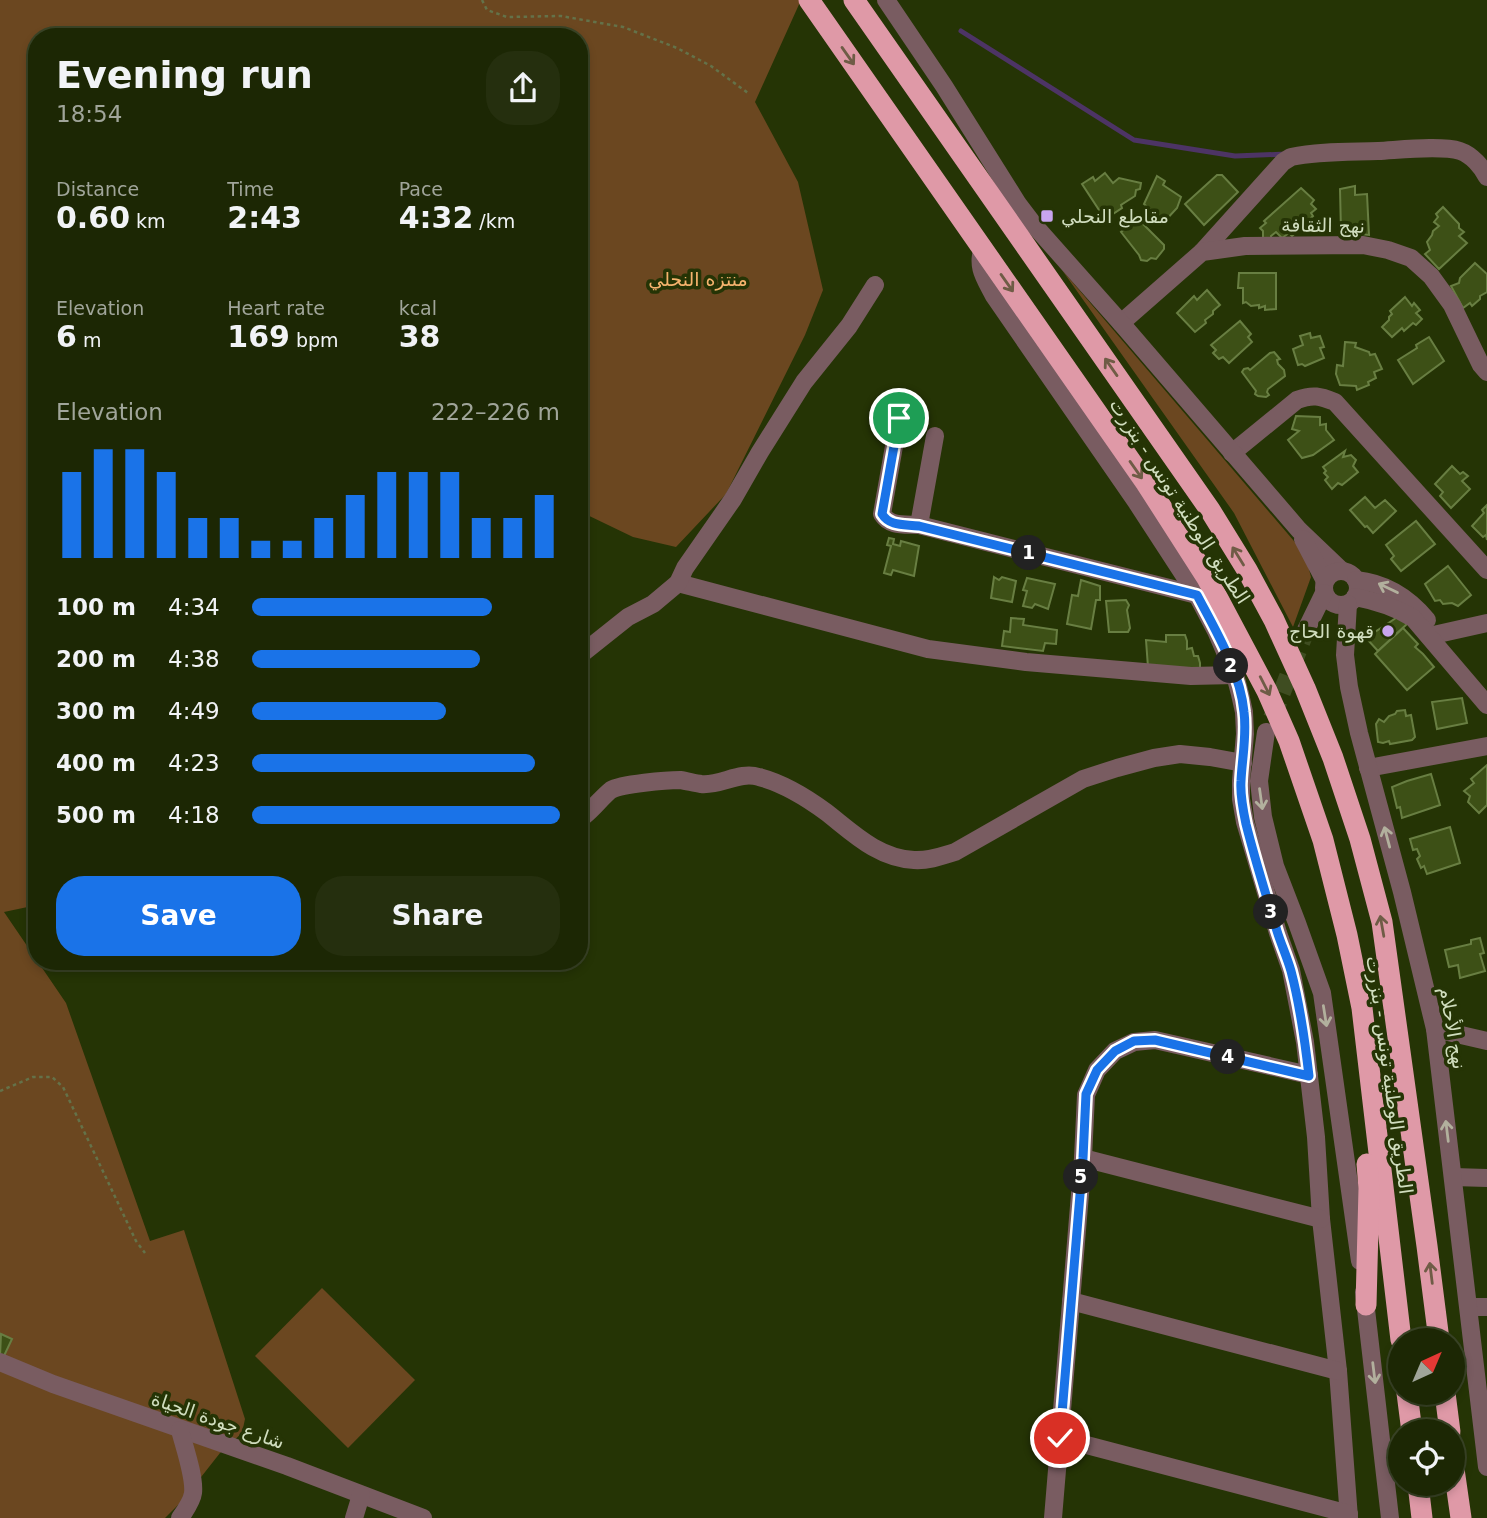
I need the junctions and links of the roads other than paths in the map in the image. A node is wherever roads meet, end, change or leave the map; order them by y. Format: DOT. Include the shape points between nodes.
graph roads {
  1 [pos="810,0"];
  2 [pos="854,0"];
  3 [pos="886,0"];
  4 [pos="1487,177"];
  5 [pos="983,247"];
  6 [pos="1202,252"];
  7 [pos="875,285"];
  8 [pos="1121,323"];
  9 [pos="1487,372"];
  10 [pos="899,418"];
  11 [pos="934,436"];
  12 [pos="1233,453"];
  13 [pos="919,526"];
  14 [pos="1299,530"];
  15 [pos="1487,570"];
  16 [pos="678,583"];
  17 [pos="1324,587"];
  18 [pos="1350,588"];
  19 [pos="1197,595"];
  20 [pos="1487,623"];
  21 [pos="1306,630"];
  22 [pos="1434,634"];
  23 [pos="588,649"];
  24 [pos="1235,675"];
  25 [pos="1487,688"];
  26 [pos="1487,705"];
  27 [pos="1266,732"];
  28 [pos="1487,746"];
  29 [pos="1243,763"];
  30 [pos="1368,768"];
  31 [pos="588,812"];
  32 [pos="1347,935"];
  33 [pos="1435,1029"];
  34 [pos="1487,1041"];
  35 [pos="1309,1076"];
  36 [pos="1083,1158"];
  37 [pos="1453,1177"];
  38 [pos="1487,1178"];
  39 [pos="1321,1219"];
  40 [pos="1071,1301"];
  41 [pos="1366,1306"];
  42 [pos="1478,1307"];
  43 [pos="1400,1328"];
  44 [pos="1437,1328"];
  45 [pos="0,1362"];
  46 [pos="1338,1371"];
  47 [pos="180,1430"];
  48 [pos="1060,1438"];
  49 [pos="1487,1460"];
  50 [pos="361,1495"];
  51 [pos="1419,1496"];
  52 [pos="1458,1496"];
  53 [pos="1349,1516"];
  54 [pos="180,1518"];
  55 [pos="354,1518"];
  56 [pos="423,1518"];
  57 [pos="1053,1518"];
  58 [pos="1390,1518"];
  59 [pos="1422,1518"];
  60 [pos="1461,1518"];
  1 -- 5 [label="highway, الطريق الوطنية تونس - بنزرت, one-way"];
  44 -- 2 [label="highway, الطريق الوطنية تونس - بنزرت, one-way" via="1382,922 1360,839 1305,688 1274,620 1209,510"];
  3 -- 8 [label="street" via="1018,204"];
  4 -- 6 [label="street" via="1465,153 1449,150 1291,156"];
  5 -- 19 [label="street" via="981,270 994,296"];
  5 -- 32 [label="highway, الطريق الوطنية تونس - بنزرت, one-way" via="1207,578 1267,691 1323,839"];
  6 -- 8 [label="street"];
  6 -- 9 [label="street, نهج الثقافة" via="1245,246 1363,245 1410,258 1431,276 1452,305"];
  7 -- 16 [label="street" via="804,382"];
  8 -- 12 [label="street"];
  10 -- 13 [label="street" via="882,514 894,524"];
  11 -- 13 [label="street"];
  12 -- 14 [label="street"];
  12 -- 15 [label="street" via="1297,400 1309,396 1335,402"];
  13 -- 19 [label="street"];
  14 -- 17 [label="street"];
  14 -- 18 [label="street"];
  16 -- 23 [label="street"];
  16 -- 24 [label="street" via="928,649 1191,676"];
  17 -- 18 [label="street" via="1335,572"];
  17 -- 18 [label="street" via="1326,597 1338,606"];
  17 -- 21 [label="street"];
  18 -- 22 [label="street" via="1404,613"];
  18 -- 30 [label="street, نهج الأحلام" via="1345,655"];
  19 -- 24 [label="street"];
  20 -- 22 [label="street"];
  22 -- 25 [label="street"];
  22 -- 26 [label="street"];
  24 -- 29 [label="street" via="1244,712"];
  27 -- 41 [label="street, one-way" via="1259,781 1264,817 1275,866 1322,993"];
  28 -- 30 [label="street"];
  29 -- 31 [label="street" via="1180,754 1117,768 1083,779 956,852 914,860 874,848 804,798 758,776 711,784 676,780 621,786"];
  29 -- 35 [label="street" via="1245,821 1291,970"];
  33 -- 30 [label="street, نهج الأحلام, one-way"];
  32 -- 41 [label="highway" via="1369,1189"];
  32 -- 43 [label="highway, الطريق الوطنية تونس - بنزرت" via="1362,1008"];
  33 -- 34 [label="street"];
  37 -- 33 [label="street, نهج الأحلام, one-way"];
  35 -- 36 [label="street" via="1155,1040 1134,1041 1115,1051 1097,1070 1086,1094"];
  35 -- 39 [label="street"];
  36 -- 39 [label="street"];
  36 -- 40 [label="street"];
  37 -- 38 [label="street"];
  37 -- 42 [label="street, نهج الأحلام"];
  39 -- 46 [label="street"];
  40 -- 46 [label="street"];
  40 -- 48 [label="street"];
  41 -- 58 [label="street, one-way"];
  42 -- 49 [label="street, نهج الأحلام"];
  45 -- 47 [label="street, شارع جودة الحياة"];
  46 -- 53 [label="street"];
  47 -- 50 [label="street, شارع جودة الحياة"];
  47 -- 54 [label="street" via="193,1481 193,1494"];
  48 -- 53 [label="street"];
  48 -- 57 [label="street"];
  50 -- 55 [label="street"];
  50 -- 56 [label="street, شارع جودة الحياة"];
  51 -- 59 [label="highway"];
  52 -- 60 [label="highway"];
}
